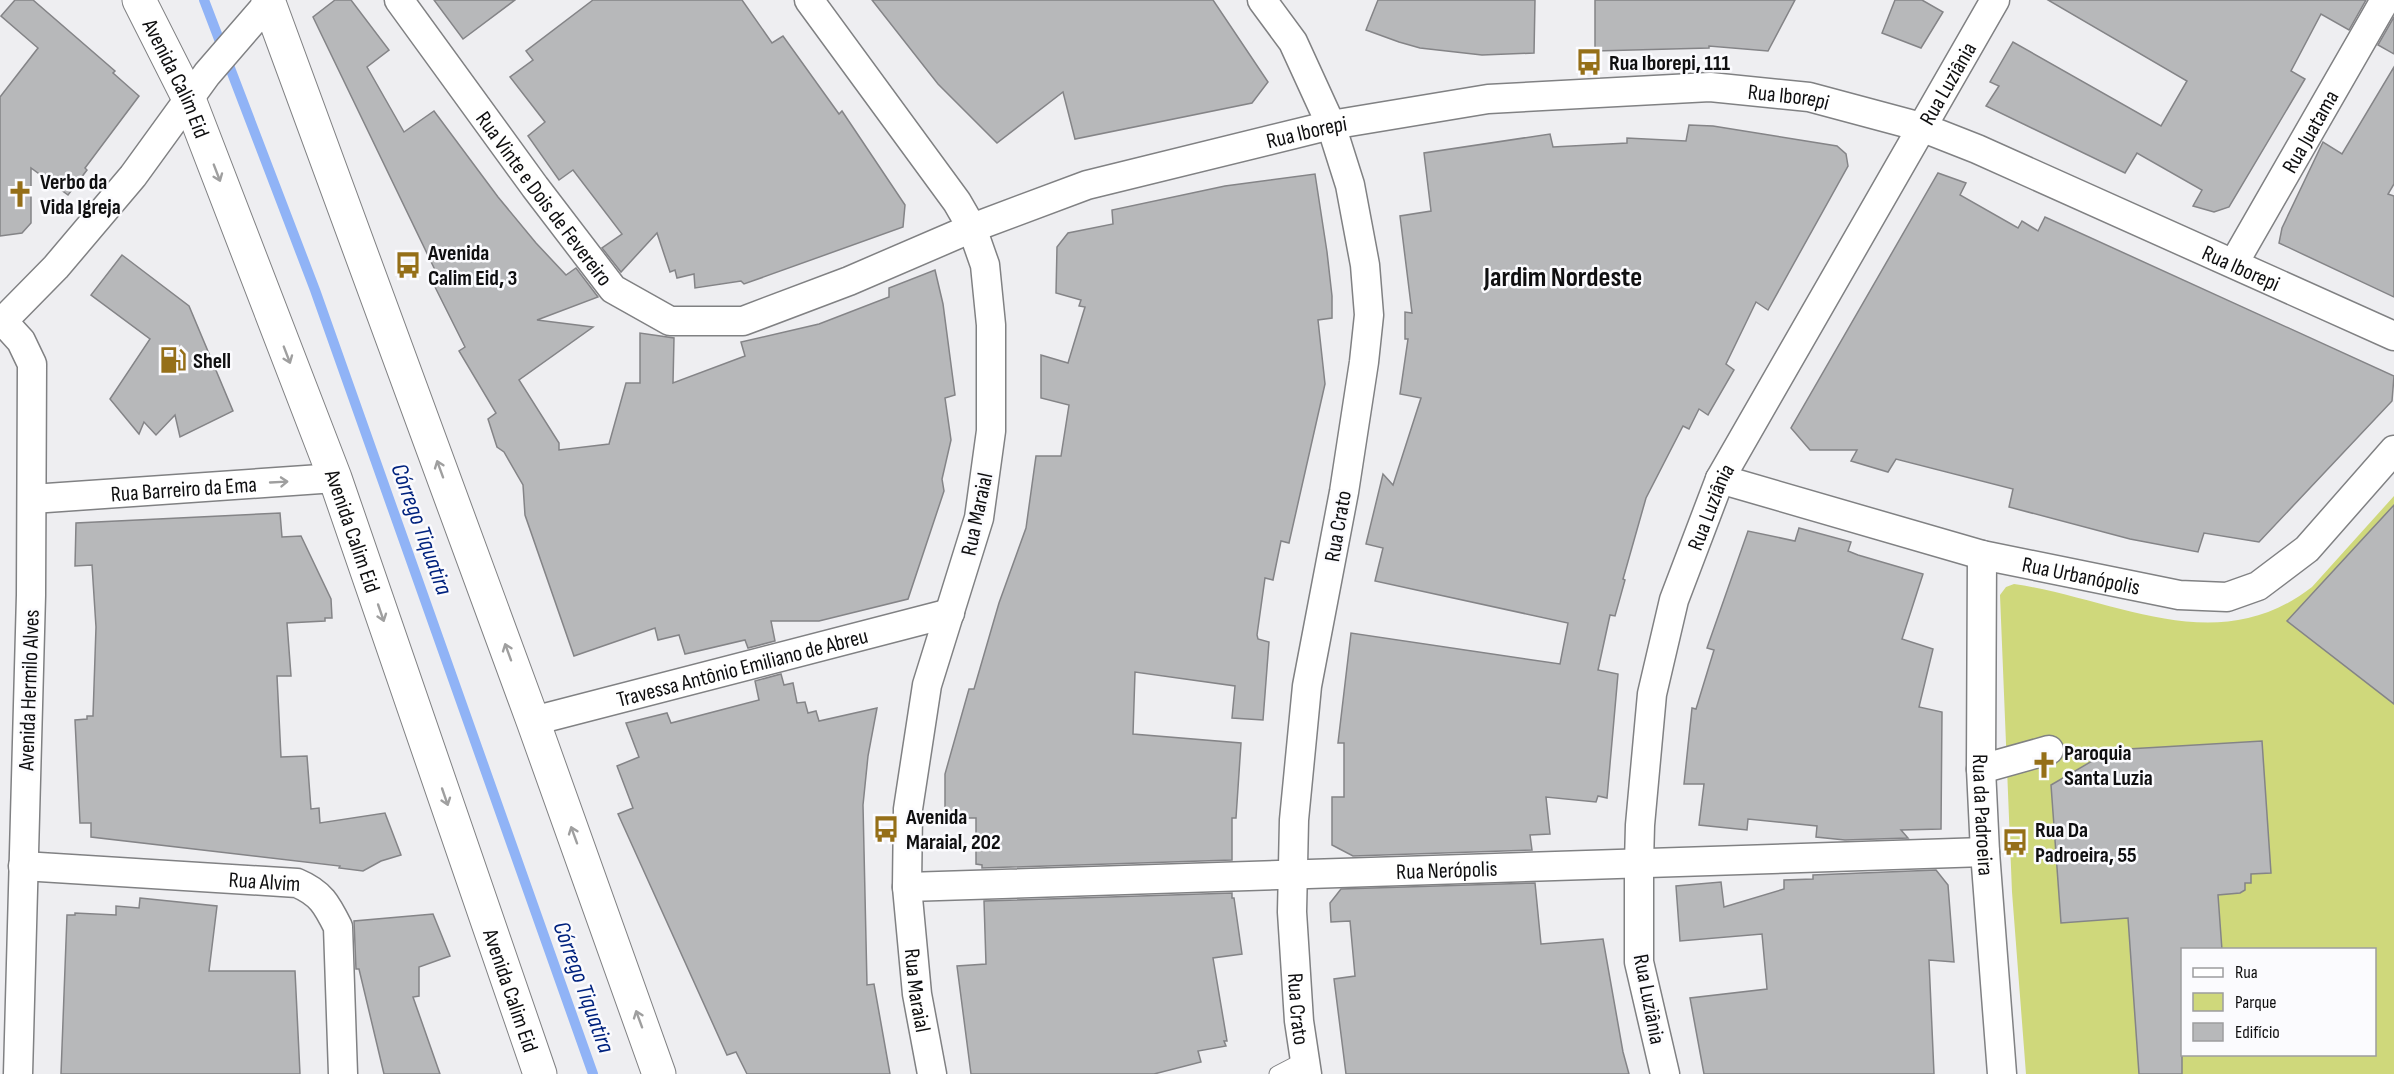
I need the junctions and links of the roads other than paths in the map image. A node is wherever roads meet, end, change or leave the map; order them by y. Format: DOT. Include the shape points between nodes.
graph roads {
  1 [pos="139,0"];
  2 [pos="399,0"];
  3 [pos="809,0"];
  4 [pos="1262,0"];
  5 [pos="1995,0"];
  6 [pos="2385,0"];
  7 [pos="269,1"];
  8 [pos="198,86"];
  9 [pos="1331,124"];
  10 [pos="1921,127"];
  11 [pos="972,228"];
  12 [pos="2235,263"];
  13 [pos="2,321"];
  14 [pos="2394,336"];
  15 [pos="2394,450"];
  16 [pos="335,478"];
  17 [pos="1720,479"];
  18 [pos="32,499"];
  19 [pos="1982,555"];
  20 [pos="950,613"];
  21 [pos="533,722"];
  22 [pos="2049,750"];
  23 [pos="1981,768"];
  24 [pos="1985,852"];
  25 [pos="1639,863"];
  26 [pos="23,866"];
  27 [pos="1293,874"];
  28 [pos="907,887"];
  29 [pos="1305,1067"];
  30 [pos="18,1074"];
  31 [pos="343,1074"];
  32 [pos="540,1074"];
  33 [pos="659,1074"];
  34 [pos="932,1074"];
  35 [pos="1277,1074"];
  36 [pos="1665,1074"];
  37 [pos="2002,1074"];
  1 -- 8 [label="main road, Avenida Calim Eid"];
  2 -- 11 [label="street, Rua Vinte e Dois de Fevereiro" via="613,289 670,321 743,321"];
  3 -- 11 [label="street, Rua Maraial" via="935,170"];
  4 -- 9 [label="street, Rua Crato" via="1293,42"];
  5 -- 10 [label="street, Rua Luziânia"];
  6 -- 12 [label="street, Rua Juatama"];
  7 -- 8 [label="street"];
  21 -- 7 [label="main road, one-way"];
  8 -- 13 [label="street" via="133,176 56,267"];
  8 -- 16 [label="main road, Avenida Calim Eid, one-way"];
  9 -- 10 [label="street, Rua Iborepi" via="1488,99 1710,87 1809,97"];
  9 -- 11 [label="street, Rua Iborepi" via="1087,186"];
  9 -- 27 [label="street, Rua Crato" via="1352,197 1365,265 1369,315 1344,492 1307,686 1294,820"];
  10 -- 12 [label="street, Rua Iborepi"];
  10 -- 17 [label="street, Rua Luziânia"];
  11 -- 20 [label="street, Rua Maraial" via="985,265 991,325 991,430 979,518"];
  12 -- 14 [label="street, Rua Iborepi"];
  13 -- 18 [label="street, Avenida Hermilo Alves" via="21,341 32,364"];
  15 -- 19 [label="street, Rua Urbanópolis" via="2307,549 2258,586 2227,597 2179,595"];
  18 -- 16 [label="street, Rua Barreiro da Ema, one-way"];
  16 -- 32 [label="main road, Avenida Calim Eid, one-way"];
  17 -- 19 [label="street, Rua Urbanópolis"];
  17 -- 25 [label="street, Rua Luziânia" via="1674,600 1652,694"];
  18 -- 26 [label="street, Avenida Hermilo Alves"];
  19 -- 23 [label="street, Rua da Padroeira"];
  20 -- 21 [label="street, Travessa Antônio Emiliano de Abreu"];
  20 -- 28 [label="street, Rua Maraial" via="927,685 908,809"];
  33 -- 21 [label="main road, one-way"];
  22 -- 23 [label="street"];
  23 -- 24 [label="street, Rua da Padroeira"];
  24 -- 25 [label="street, Rua Nerópolis"];
  24 -- 37 [label="street, Rua da Padroeira"];
  25 -- 27 [label="street, Rua Nerópolis"];
  25 -- 36 [label="street, Rua Luziânia" via="1639,962"];
  26 -- 30 [label="street, Avenida Hermilo Alves"];
  26 -- 31 [label="street, Rua Alvim" via="297,883 312,889 328,906 338,927"];
  27 -- 28 [label="street, Rua Nerópolis"];
  27 -- 29 [label="street, Rua Crato" via="1292,912"];
  28 -- 34 [label="street, Rua Maraial" via="917,994"];
  29 -- 35 [label="lane"];
}
